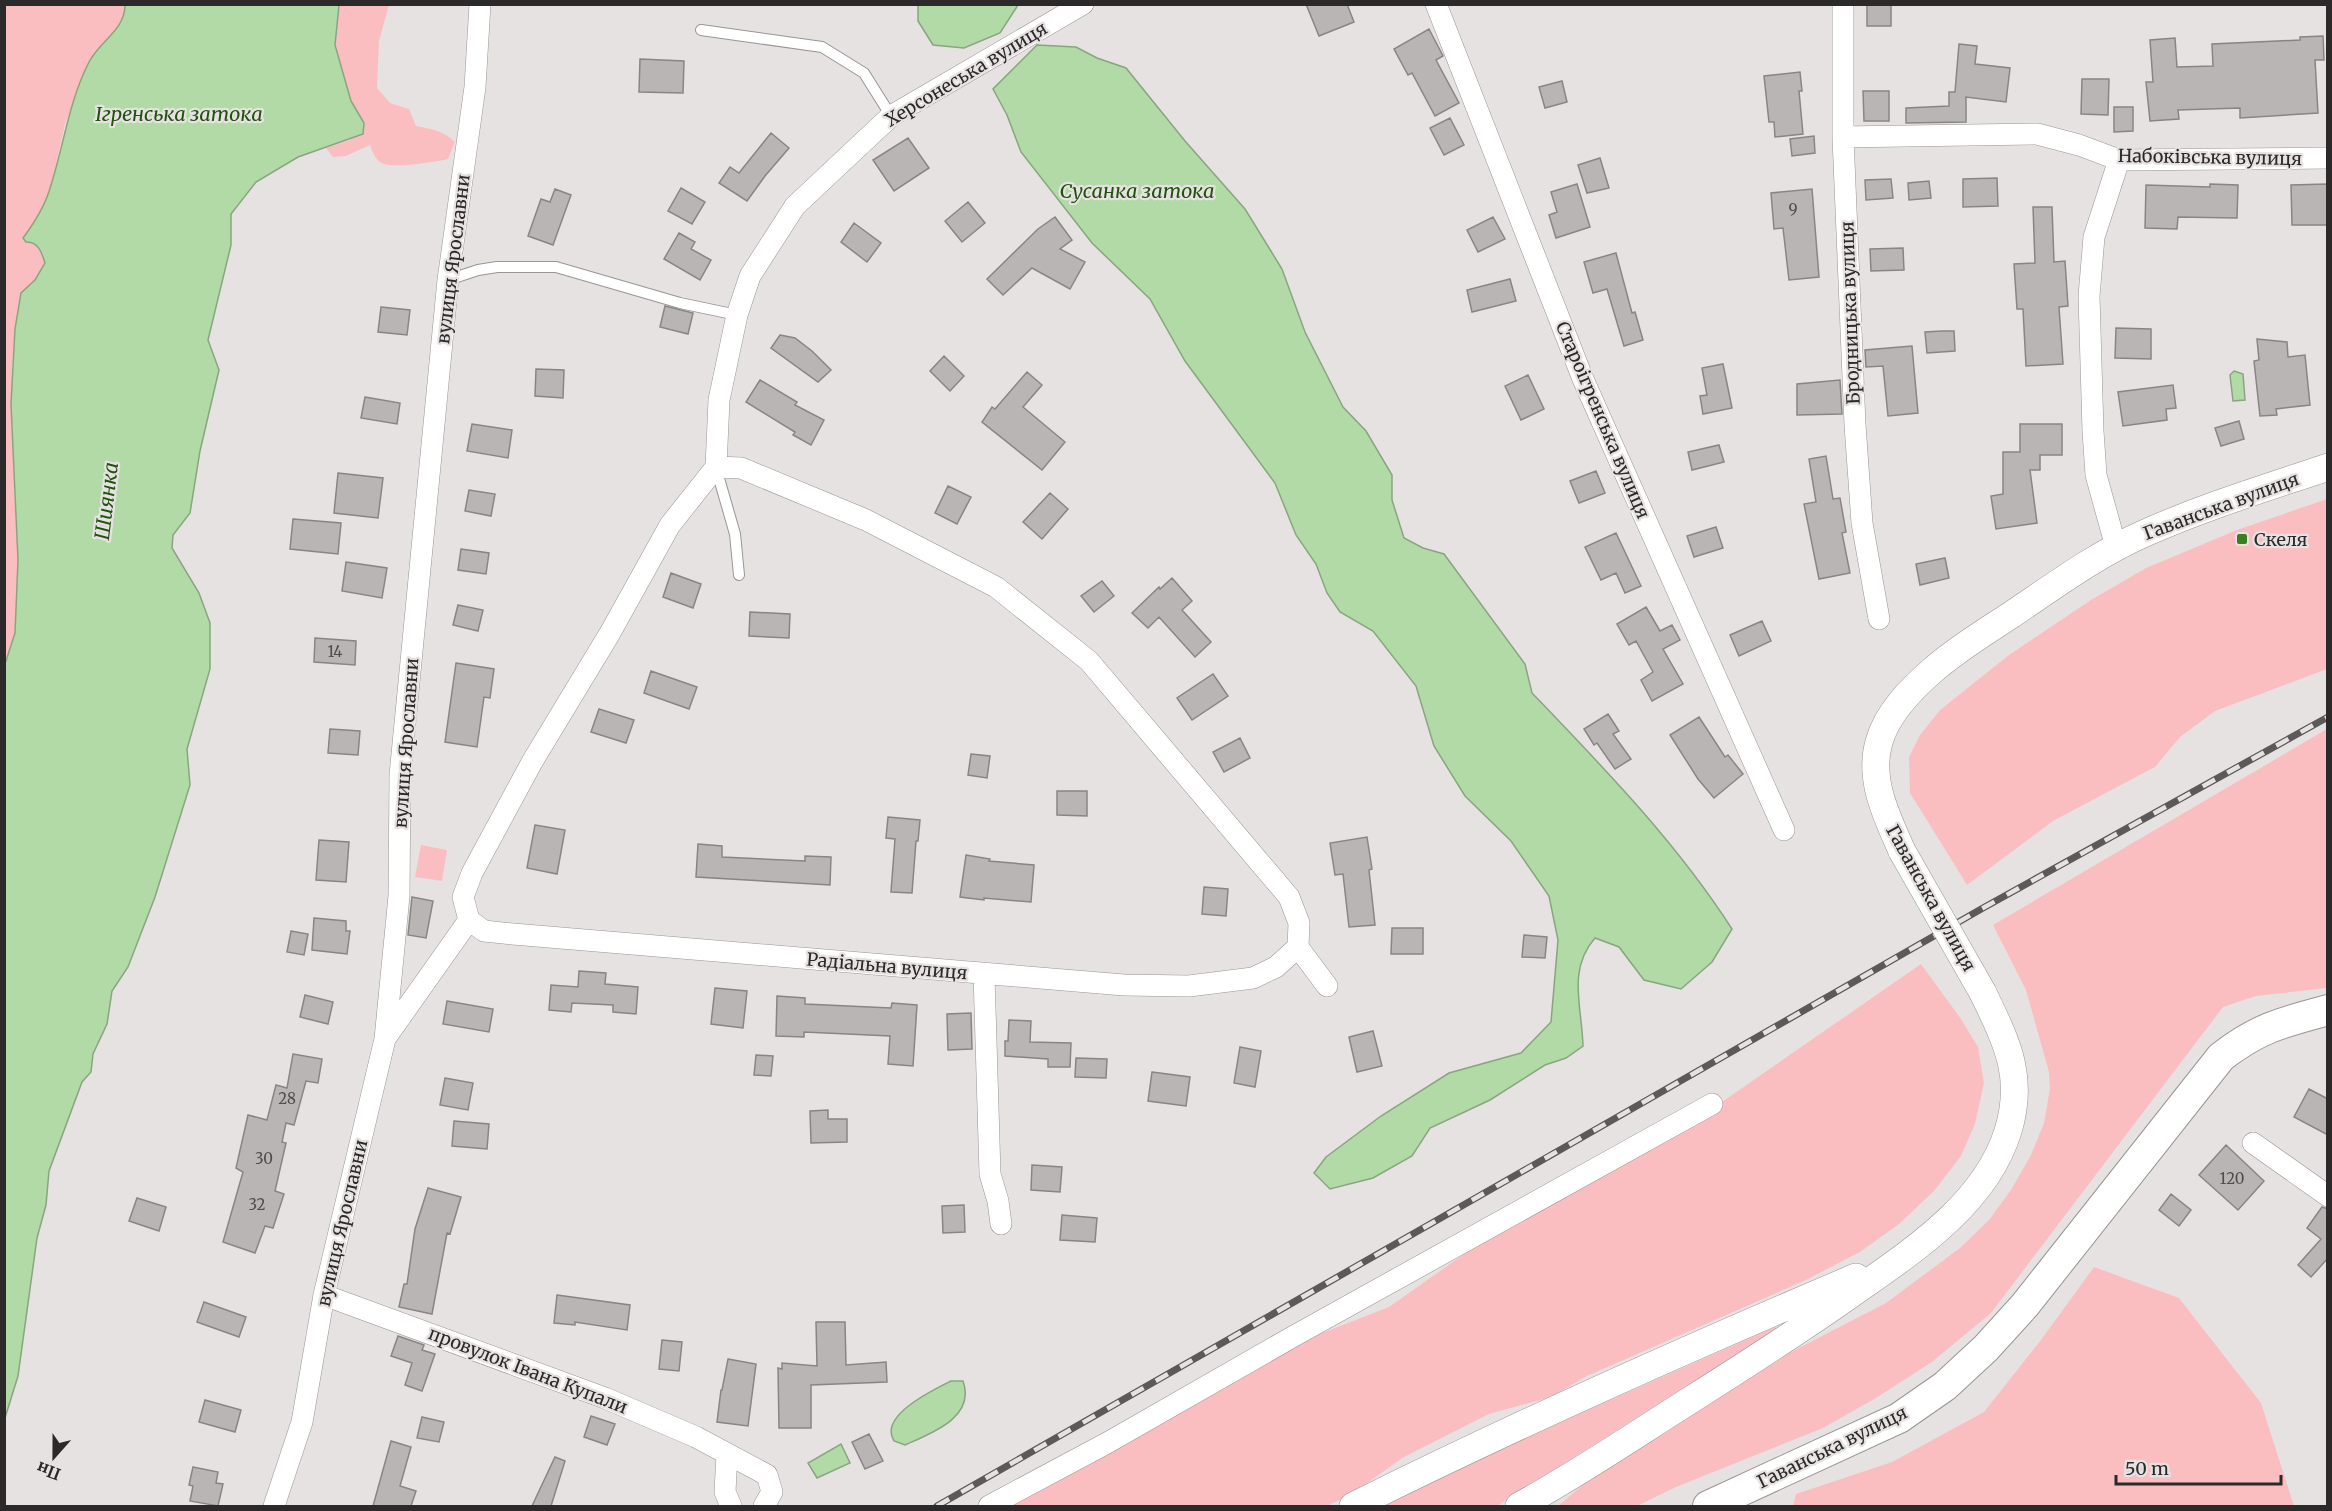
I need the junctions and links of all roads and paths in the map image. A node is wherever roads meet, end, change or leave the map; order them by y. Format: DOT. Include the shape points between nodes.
graph roads {
  1 [pos="480,4"];
  2 [pos="1083,4"];
  3 [pos="1436,4"];
  4 [pos="1843,4"];
  5 [pos="701,30"];
  6 [pos="891,116"];
  7 [pos="1843,137"];
  8 [pos="2328,158"];
  9 [pos="2119,160"];
  10 [pos="448,280"];
  11 [pos="736,315"];
  12 [pos="716,467"];
  13 [pos="2328,467"];
  14 [pos="2116,546"];
  15 [pos="740,575"];
  16 [pos="1879,619"];
  17 [pos="1784,830"];
  18 [pos="469,920"];
  19 [pos="1298,947"];
  20 [pos="984,974"];
  21 [pos="1327,986"];
  22 [pos="2328,1010"];
  23 [pos="385,1039"];
  24 [pos="1712,1104"];
  25 [pos="2253,1143"];
  26 [pos="2328,1196"];
  27 [pos="1001,1224"];
  28 [pos="1904,1257"];
  29 [pos="324,1294"];
  30 [pos="727,1454"];
  31 [pos="274,1506"];
  32 [pos="730,1506"];
  33 [pos="764,1506"];
  34 [pos="989,1506"];
  35 [pos="1353,1506"];
  36 [pos="1519,1506"];
  37 [pos="1708,1506"];
  1 -- 10 [label="street, вулиця Ярославни" via="475,87"];
  2 -- 6 [label="street, Херсонеська вулиця"];
  3 -- 17 [label="street, Староігренська вулиця" via="1583,379"];
  4 -- 7 [label="street, Бродницька вулиця"];
  5 -- 6 [label="lane" via="822,47 864,73"];
  6 -- 11 [label="street, Херсонеська вулиця" via="795,206 750,276"];
  7 -- 9 [label="street, Набоківська вулиця" via="2037,134"];
  7 -- 16 [label="street, Бродницька вулиця" via="1862,523"];
  8 -- 9 [label="street, Набоківська вулиця"];
  9 -- 14 [label="street" via="2094,237 2089,296 2096,475"];
  10 -- 11 [label="lane" via="497,267 556,267"];
  10 -- 23 [label="street, вулиця Ярославни" via="400,775 399,896"];
  11 -- 12 [label="street, Херсонеська вулиця" via="718,400"];
  12 -- 15 [label="lane" via="735,534"];
  12 -- 18 [label="street" via="670,525 532,762 472,873 463,897"];
  12 -- 19 [label="street" via="741,468 866,520 996,586 1089,661 1289,897 1299,924"];
  13 -- 14 [label="street, Гаванська вулиця"];
  14 -- 28 [label="street, Гаванська вулиця, bridge" via="1935,669 1896,709 1879,742 1876,771 1884,812 1983,993 2014,1065 2015,1095 2008,1130 1986,1173 1964,1203"];
  18 -- 20 [label="street, Радіальна вулиця" via="484,931"];
  18 -- 23 [label="street"];
  19 -- 20 [label="street, Радіальна вулиця" via="1276,967 1253,978 1189,986 1124,986"];
  19 -- 21 [label="street"];
  20 -- 27 [label="street" via="990,1174"];
  22 -- 37 [label="main road, Гаванська вулиця" via="2270,1026 2221,1057 2025,1305 1945,1386 1899,1418"];
  23 -- 29 [label="street, вулиця Ярославни"];
  24 -- 34 [label="street"];
  25 -- 26 [label="street"];
  28 -- 35 [label="street, Гаванська вулиця" via="1624,1378"];
  28 -- 36 [label="street, Гаванська вулиця" via="1790,1338"];
  29 -- 30 [label="street, провулок Івана Купали" via="605,1398"];
  29 -- 31 [label="street, вулиця Ярославни" via="302,1422"];
  30 -- 32 [label="street" via="725,1492"];
  30 -- 33 [label="street, провулок Івана Купали" via="767,1475 772,1492"];
}
